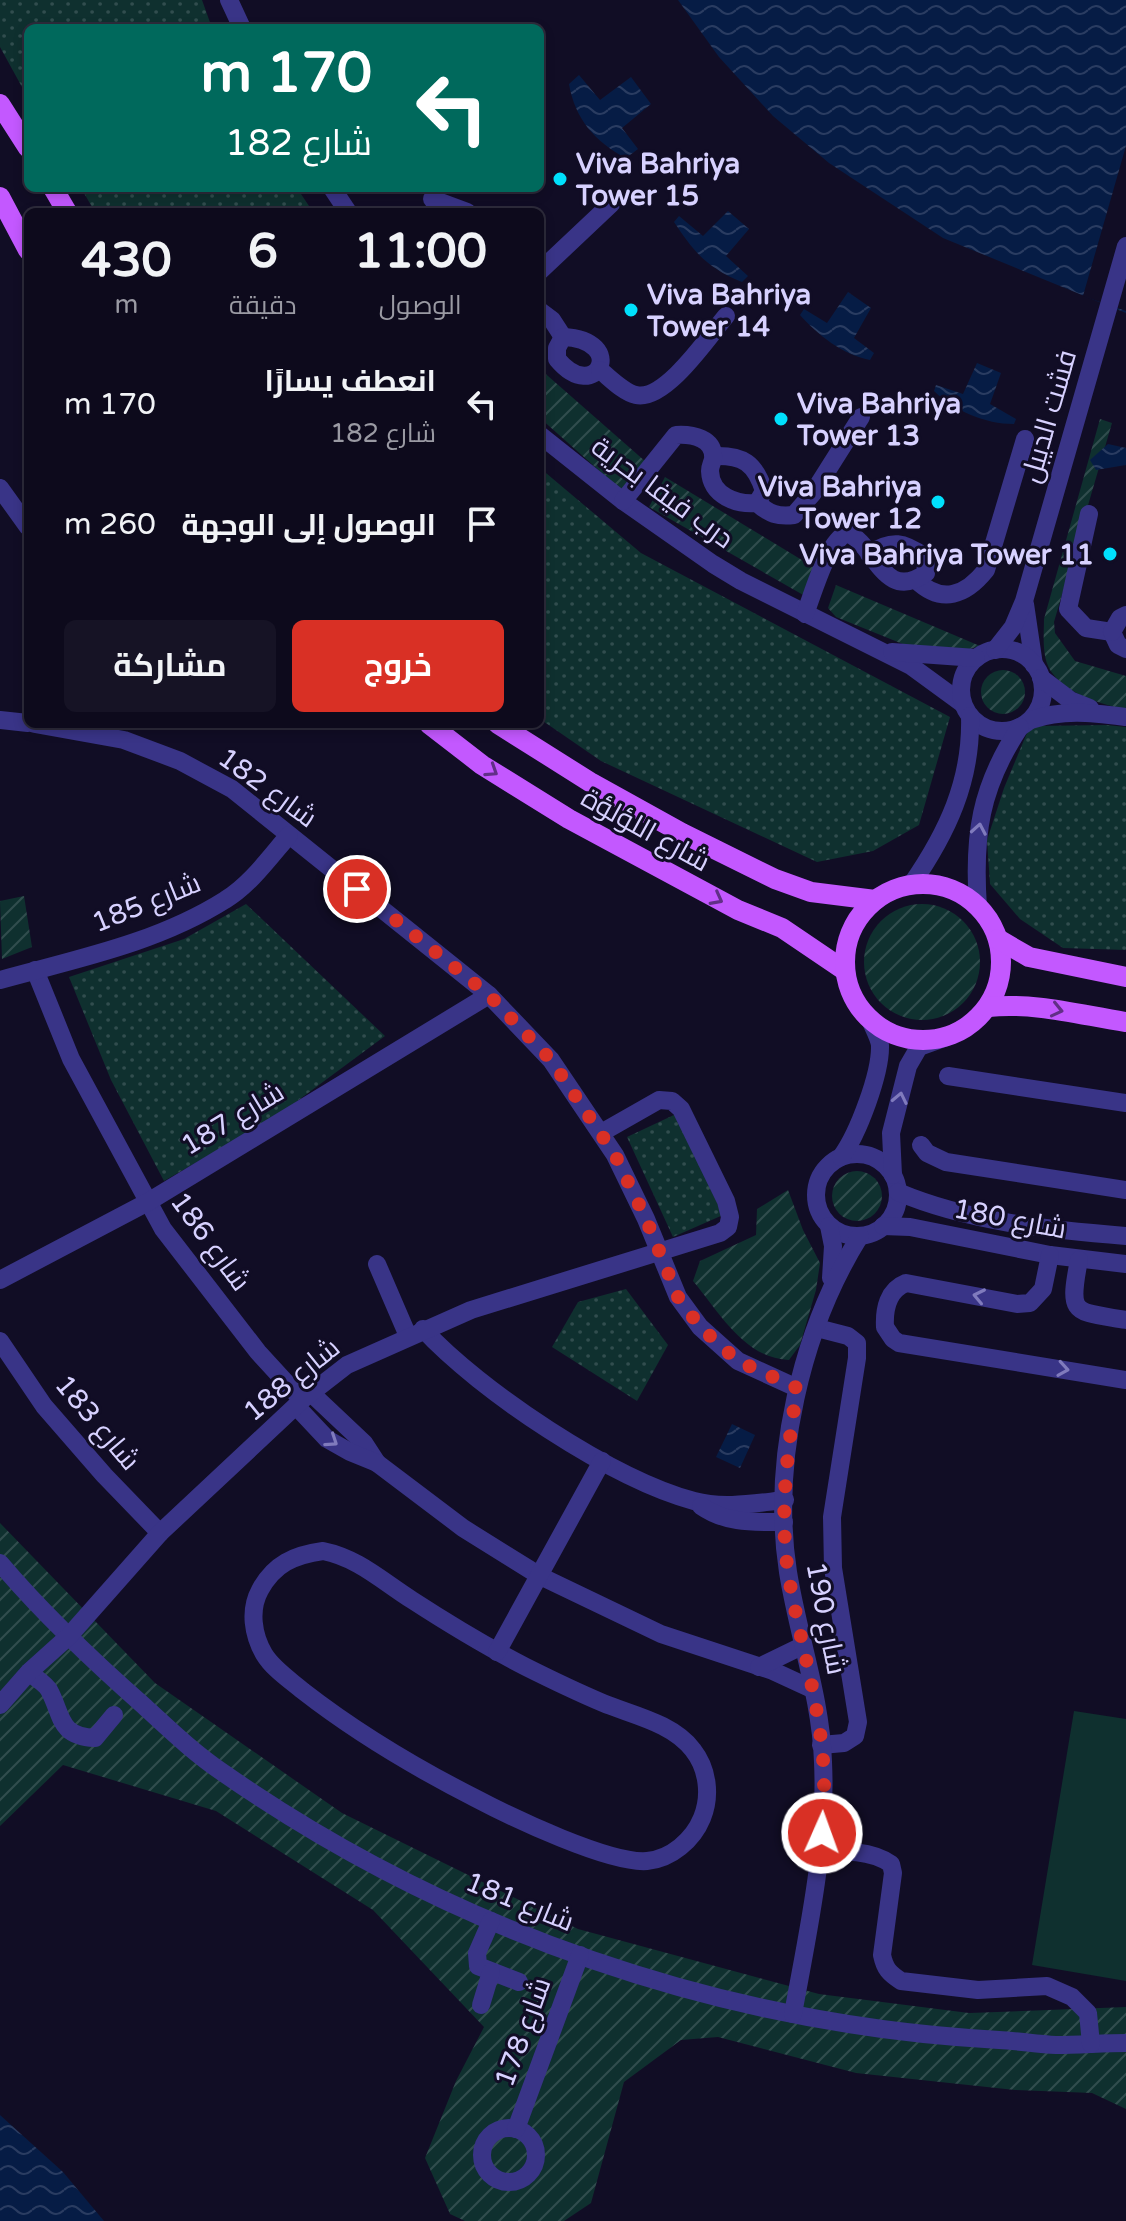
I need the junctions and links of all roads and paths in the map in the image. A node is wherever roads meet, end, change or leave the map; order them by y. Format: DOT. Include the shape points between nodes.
graph roads {
  1 [pos="229,0"];
  2 [pos="240,24"];
  3 [pos="0,104"];
  4 [pos="24,142"];
  5 [pos="0,197"];
  6 [pos="432,200"];
  7 [pos="611,204"];
  8 [pos="455,208"];
  9 [pos="24,242"];
  10 [pos="1126,246"];
  11 [pos="544,267"];
  12 [pos="544,314"];
  13 [pos="726,316"];
  14 [pos="563,337"];
  15 [pos="600,370"];
  16 [pos="861,417"];
  17 [pos="544,438"];
  18 [pos="1025,439"];
  19 [pos="714,456"];
  20 [pos="0,488"];
  21 [pos="623,501"];
  22 [pos="757,503"];
  23 [pos="1089,514"];
  24 [pos="24,521"];
  25 [pos="869,554"];
  26 [pos="916,580"];
  27 [pos="1024,601"];
  28 [pos="805,614"];
  29 [pos="1126,615"];
  30 [pos="1112,632"];
  31 [pos="1126,649"];
  32 [pos="995,650"];
  33 [pos="886,651"];
  34 [pos="976,658"];
  35 [pos="1038,672"];
  36 [pos="967,710"];
  37 [pos="1117,716"];
  38 [pos="0,720"];
  39 [pos="24,723"];
  40 [pos="1025,723"];
  41 [pos="80,728"];
  42 [pos="434,728"];
  43 [pos="504,728"];
  44 [pos="125,732"];
  45 [pos="289,835"];
  46 [pos="911,885"];
  47 [pos="875,900"];
  48 [pos="978,907"];
  49 [pos="998,939"];
  50 [pos="35,970"];
  51 [pos="844,970"];
  52 [pos="1126,977"];
  53 [pos="0,980"];
  54 [pos="489,995"];
  55 [pos="988,1007"];
  56 [pos="871,1022"];
  57 [pos="1126,1022"];
  58 [pos="944,1038"];
  59 [pos="948,1076"];
  60 [pos="1126,1103"];
  61 [pos="601,1133"];
  62 [pos="921,1145"];
  63 [pos="841,1157"];
  64 [pos="895,1184"];
  65 [pos="1126,1190"];
  66 [pos="148,1202"];
  67 [pos="829,1226"];
  68 [pos="883,1226"];
  69 [pos="860,1236"];
  70 [pos="1126,1236"];
  71 [pos="659,1253"];
  72 [pos="1050,1255"];
  73 [pos="1079,1260"];
  74 [pos="377,1264"];
  75 [pos="1126,1264"];
  76 [pos="0,1280"];
  77 [pos="831,1285"];
  78 [pos="1126,1320"];
  79 [pos="817,1328"];
  80 [pos="416,1332"];
  81 [pos="0,1341"];
  82 [pos="1126,1380"];
  83 [pos="797,1388"];
  84 [pos="303,1400"];
  85 [pos="602,1461"];
  86 [pos="785,1500"];
  87 [pos="695,1502"];
  88 [pos="784,1522"];
  89 [pos="160,1533"];
  90 [pos="0,1563"];
  91 [pos="540,1576"];
  92 [pos="69,1636"];
  93 [pos="802,1646"];
  94 [pos="497,1652"];
  95 [pos="759,1667"];
  96 [pos="29,1672"];
  97 [pos="812,1689"];
  98 [pos="0,1705"];
  99 [pos="114,1715"];
  100 [pos="821,1745"];
  101 [pos="820,1852"];
  102 [pos="491,1921"];
  103 [pos="580,1955"];
  104 [pos="491,1972"];
  105 [pos="519,1982"];
  106 [pos="481,2005"];
  107 [pos="793,2014"];
  108 [pos="1126,2043"];
  109 [pos="1091,2044"];
  110 [pos="516,2129"];
  1 -- 2 [label="street"];
  3 -- 4 [label="main road"];
  5 -- 9 [label="main road"];
  6 -- 8 [label="street"];
  7 -- 11 [label="street"];
  10 -- 27 [label="street, فشت الديبل"];
  12 -- 14 [label="street"];
  13 -- 15 [label="street" via="669,384 650,393 638,396"];
  14 -- 15 [label="street" via="588,341 599,353"];
  14 -- 15 [label="street" via="557,359 566,370 577,375"];
  16 -- 22 [label="street" via="803,508 781,517"];
  17 -- 21 [label="street, درب فيفا بحرية"];
  18 -- 26 [label="street" via="986,570 974,586 943,594"];
  19 -- 21 [label="street" via="700,437 676,435"];
  19 -- 22 [label="street" via="710,470 720,494 735,502"];
  19 -- 22 [label="street" via="738,458 757,471 764,491"];
  20 -- 24 [label="street"];
  21 -- 28 [label="street, درب فيفا بحرية" via="722,570"];
  23 -- 30 [label="street" via="1068,609 1086,628"];
  25 -- 26 [label="street" via="889,575"];
  25 -- 26 [label="street" via="889,544 908,545 925,557 926,573"];
  25 -- 28 [label="street" via="854,536 837,537"];
  27 -- 32 [label="street, فشت الديبل"];
  27 -- 35 [label="street, فشت الديبل"];
  28 -- 33 [label="street, درب فيفا بحرية"];
  29 -- 30 [label="street"];
  30 -- 31 [label="street"];
  32 -- 34 [label="street"];
  32 -- 35 [label="street" via="1017,652"];
  33 -- 34 [label="street, درب فيفا بحرية"];
  33 -- 36 [label="street, درب فيفا بحرية" via="930,677"];
  34 -- 36 [label="street" via="962,679"];
  35 -- 37 [label="street" via="1070,700"];
  35 -- 40 [label="street" via="1042,700"];
  36 -- 40 [label="street" via="993,730"];
  36 -- 46 [label="street" via="971,740 953,811"];
  37 -- 40 [label="street" via="1052,713"];
  38 -- 39 [label="street"];
  48 -- 40 [label="street, one-way" via="978,826 1004,751"];
  41 -- 44 [label="street, شارع 182"];
  42 -- 51 [label="main road, شارع اللؤلؤة, one-way" via="569,819 738,910 782,928"];
  43 -- 47 [label="main road, شارع اللؤلؤة" via="603,790 775,879 811,892"];
  44 -- 45 [label="street, شارع 182" via="232,789"];
  45 -- 50 [label="street, شارع 185" via="227,899 175,927"];
  45 -- 54 [label="street, شارع 182"];
  46 -- 47 [label="main road"];
  46 -- 48 [label="main road" via="947,888"];
  47 -- 51 [label="main road" via="850,931"];
  48 -- 49 [label="main road"];
  49 -- 52 [label="main road" via="1029,957"];
  49 -- 55 [label="main road" via="1001,974"];
  50 -- 53 [label="street, شارع 185"];
  50 -- 66 [label="street, شارع 186" via="71,1059"];
  51 -- 56 [label="main road" via="848,990"];
  54 -- 61 [label="street, شارع 182" via="551,1060"];
  54 -- 66 [label="street, شارع 187"];
  55 -- 57 [label="main road, one-way" via="1043,1007"];
  55 -- 58 [label="main road" via="976,1021"];
  56 -- 58 [label="main road" via="918,1041"];
  56 -- 63 [label="street" via="880,1045 875,1071 854,1140"];
  64 -- 58 [label="street, one-way" via="891,1133 908,1066 919,1047"];
  59 -- 60 [label="street"];
  61 -- 71 [label="street, شارع 182" via="632,1187"];
  61 -- 71 [label="street, شارع 188" via="659,1100 672,1101 688,1122 726,1201 728,1227"];
  62 -- 65 [label="street" via="946,1162"];
  63 -- 64 [label="street" via="866,1155 886,1166"];
  63 -- 67 [label="street" via="829,1164 816,1188 820,1215"];
  64 -- 68 [label="street" via="896,1205"];
  64 -- 70 [label="street, شارع 180" via="916,1200 1015,1224"];
  66 -- 76 [label="street, شارع 187"];
  66 -- 84 [label="street, شارع 186" via="258,1352"];
  67 -- 69 [label="street"];
  67 -- 77 [label="street, شارع 190"];
  68 -- 69 [label="street"];
  68 -- 72 [label="street, شارع 180"];
  69 -- 77 [label="street, شارع 190"];
  71 -- 80 [label="street, شارع 188"];
  71 -- 83 [label="street, شارع 182" via="678,1297 700,1327 738,1361"];
  72 -- 73 [label="street, شارع 180"];
  72 -- 82 [label="street, one-way" via="1040,1295 1024,1304 920,1284 899,1286 887,1303 888,1334 899,1343"];
  73 -- 75 [label="street, شارع 180"];
  73 -- 78 [label="street" via="1072,1295 1078,1309"];
  74 -- 80 [label="street"];
  77 -- 79 [label="street, شارع 190"];
  79 -- 83 [label="street, شارع 190"];
  79 -- 100 [label="street" via="857,1343 832,1517 833,1568 858,1722 855,1736 844,1743"];
  80 -- 84 [label="street, شارع 188" via="347,1365"];
  80 -- 85 [label="street"];
  81 -- 89 [label="street, شارع 183" via="44,1406"];
  83 -- 86 [label="street, شارع 190"];
  84 -- 89 [label="street, شارع 188"];
  84 -- 91 [label="street, شارع 186" via="364,1443 377,1463 463,1528"];
  85 -- 87 [label="street"];
  85 -- 91 [label="street"];
  86 -- 87 [label="street"];
  86 -- 88 [label="street, شارع 190"];
  87 -- 88 [label="street" via="739,1522"];
  88 -- 93 [label="street, شارع 190"];
  89 -- 92 [label="street, شارع 188"];
  90 -- 92 [label="street, شارع 181"];
  91 -- 94 [label="street"];
  91 -- 95 [label="street, شارع 186" via="661,1634"];
  92 -- 96 [label="street, شارع 188"];
  92 -- 102 [label="street, شارع 181" via="222,1772 396,1878"];
  93 -- 95 [label="street"];
  93 -- 97 [label="street, شارع 190"];
  94 -- 94 [label="street" via="660,1725 693,1749 703,1767 707,1798 698,1827 685,1843 647,1861 616,1858 492,1807 418,1767 279,1671 256,1637 257,1595 267,1577 302,1554 344,1555"];
  95 -- 97 [label="street, شارع 186"];
  96 -- 98 [label="street, شارع 188"];
  96 -- 99 [label="street" via="48,1688 61,1722 78,1737 95,1738"];
  97 -- 100 [label="street, شارع 190"];
  100 -- 101 [label="street, شارع 190"];
  101 -- 107 [label="street, شارع 190"];
  101 -- 109 [label="street" via="864,1854 891,1864 882,1955 884,1968 892,1975 901,1981 978,1990 1047,1986 1072,1997 1088,2013"];
  102 -- 103 [label="street, شارع 181"];
  102 -- 104 [label="street" via="477,1958 478,1966"];
  103 -- 107 [label="street, شارع 181" via="702,1994"];
  103 -- 110 [label="street, شارع 178"];
  104 -- 105 [label="street"];
  104 -- 106 [label="street"];
  107 -- 109 [label="street, شارع 181" via="942,2037"];
  108 -- 109 [label="street, شارع 181"];
}
